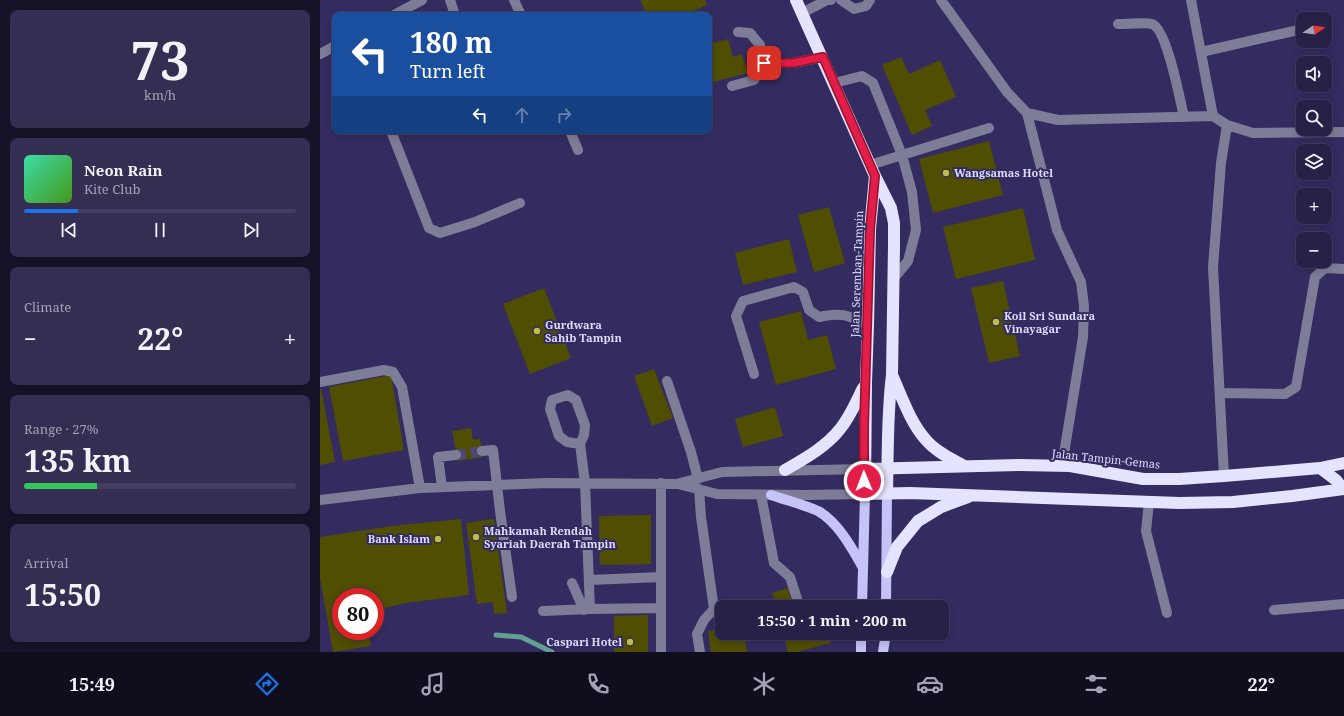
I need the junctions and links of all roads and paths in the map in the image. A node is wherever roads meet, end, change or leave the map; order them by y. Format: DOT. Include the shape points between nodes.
graph roads {
  1 [pos="422,0"];
  2 [pos="450,0"];
  3 [pos="514,0"];
  4 [pos="796,0"];
  5 [pos="831,0"];
  6 [pos="841,0"];
  7 [pos="870,0"];
  8 [pos="941,0"];
  9 [pos="1191,0"];
  10 [pos="400,12"];
  11 [pos="454,12"];
  12 [pos="520,12"];
  13 [pos="802,12"];
  14 [pos="1118,24"];
  15 [pos="738,32"];
  16 [pos="1296,32"];
  17 [pos="332,48"];
  18 [pos="1201,52"];
  19 [pos="320,54"];
  20 [pos="823,57"];
  21 [pos="764,63"];
  22 [pos="834,83"];
  23 [pos="732,86"];
  24 [pos="1028,113"];
  25 [pos="1213,116"];
  26 [pos="1184,117"];
  27 [pos="1227,125"];
  28 [pos="989,128"];
  29 [pos="1344,132"];
  30 [pos="391,134"];
  31 [pos="571,134"];
  32 [pos="578,150"];
  33 [pos="902,155"];
  34 [pos="872,171"];
  35 [pos="520,203"];
  36 [pos="1344,269"];
  37 [pos="894,278"];
  38 [pos="868,325"];
  39 [pos="754,374"];
  40 [pos="892,375"];
  41 [pos="667,381"];
  42 [pos="320,382"];
  43 [pos="866,383"];
  44 [pos="1220,393"];
  45 [pos="580,444"];
  46 [pos="482,451"];
  47 [pos="456,455"];
  48 [pos="1344,464"];
  49 [pos="965,466"];
  50 [pos="1062,466"];
  51 [pos="888,468"];
  52 [pos="1320,468"];
  53 [pos="864,469"];
  54 [pos="785,470"];
  55 [pos="1224,476"];
  56 [pos="698,479"];
  57 [pos="585,483"];
  58 [pos="661,483"];
  59 [pos="497,484"];
  60 [pos="678,484"];
  61 [pos="442,487"];
  62 [pos="420,488"];
  63 [pos="699,489"];
  64 [pos="1344,490"];
  65 [pos="887,493"];
  66 [pos="865,494"];
  67 [pos="766,495"];
  68 [pos="975,495"];
  69 [pos="320,500"];
  70 [pos="1149,502"];
  71 [pos="862,566"];
  72 [pos="887,572"];
  73 [pos="661,577"];
  74 [pos="589,580"];
  75 [pos="572,583"];
  76 [pos="512,598"];
  77 [pos="717,600"];
  78 [pos="798,600"];
  79 [pos="862,600"];
  80 [pos="886,600"];
  81 [pos="1344,604"];
  82 [pos="661,608"];
  83 [pos="543,610"];
  84 [pos="587,610"];
  85 [pos="1274,610"];
  86 [pos="715,611"];
  87 [pos="1167,613"];
  88 [pos="861,640"];
  89 [pos="885,640"];
  90 [pos="661,652"];
  91 [pos="700,652"];
  92 [pos="861,652"];
  93 [pos="883,652"];
  1 -- 10 [label="street"];
  2 -- 11 [label="street"];
  3 -- 12 [label="street"];
  4 -- 13 [label="highway, Jalan Seremban-Tampin"];
  5 -- 13 [label="street"];
  6 -- 7 [label="street" via="854,9 866,6"];
  8 -- 24 [label="street" via="1007,92"];
  9 -- 18 [label="street"];
  13 -- 20 [label="highway, Jalan Seremban-Tampin"];
  14 -- 26 [label="street" via="1152,24 1157,27 1167,48"];
  15 -- 21 [label="street" via="750,33 760,45"];
  16 -- 18 [label="street"];
  17 -- 19 [label="street"];
  18 -- 25 [label="street"];
  20 -- 21 [label="street" via="793,63"];
  20 -- 22 [label="highway, Jalan Seremban-Tampin"];
  21 -- 23 [label="street" via="754,80"];
  22 -- 33 [label="street" via="862,76 873,83"];
  22 -- 34 [label="highway, Jalan Seremban-Tampin"];
  24 -- 26 [label="street" via="1058,120"];
  24 -- 50 [label="street" via="1057,230 1081,282 1084,306 1083,337"];
  25 -- 26 [label="street"];
  25 -- 27 [label="street"];
  27 -- 29 [label="street" via="1253,133"];
  27 -- 44 [label="street" via="1221,163 1213,267"];
  28 -- 33 [label="street"];
  30 -- 35 [label="street" via="429,228 440,233"];
  31 -- 32 [label="street"];
  33 -- 34 [label="street"];
  33 -- 37 [label="street" via="912,192 916,230 908,261"];
  34 -- 37 [label="highway" via="890,208 894,223"];
  34 -- 38 [label="highway, Jalan Seremban-Tampin"];
  36 -- 44 [label="street" via="1325,268 1315,277 1296,387 1285,394"];
  37 -- 40 [label="highway"];
  38 -- 39 [label="street" via="850,315 833,314 819,317 809,310 803,292 794,287 743,301 736,316"];
  38 -- 43 [label="highway, Jalan Seremban-Tampin"];
  40 -- 49 [label="highway" via="913,421 926,441"];
  40 -- 51 [label="highway"];
  41 -- 56 [label="street"];
  42 -- 62 [label="street" via="384,370 393,372 402,387"];
  43 -- 53 [label="highway, Jalan Seremban-Tampin"];
  43 -- 54 [label="highway" via="840,430"];
  44 -- 55 [label="street"];
  45 -- 45 [label="street" via="567,442 559,436 550,409 552,400 568,395 576,400 585,426"];
  45 -- 57 [label="street"];
  46 -- 59 [label="street" via="493,450"];
  47 -- 61 [label="street" via="438,457"];
  48 -- 52 [label="highway, Jalan Tampin-Gemas"];
  49 -- 50 [label="highway, Jalan Tampin-Gemas"];
  49 -- 51 [label="highway, Jalan Tampin-Gemas"];
  50 -- 55 [label="highway, Jalan Tampin-Gemas" via="1144,479"];
  51 -- 53 [label="highway, Jalan Tampin-Gemas"];
  51 -- 65 [label="highway"];
  52 -- 55 [label="highway, Jalan Tampin-Gemas"];
  52 -- 64 [label="highway"];
  53 -- 54 [label="street"];
  53 -- 66 [label="highway, Jalan Seremban-Tampin"];
  54 -- 56 [label="street" via="722,472"];
  56 -- 60 [label="street"];
  57 -- 58 [label="street"];
  57 -- 59 [label="street"];
  57 -- 74 [label="street"];
  58 -- 60 [label="street"];
  58 -- 73 [label="street"];
  59 -- 61 [label="street"];
  59 -- 76 [label="street"];
  60 -- 63 [label="street"];
  61 -- 62 [label="street"];
  62 -- 69 [label="street"];
  63 -- 67 [label="street" via="717,494"];
  63 -- 77 [label="street" via="701,517"];
  64 -- 70 [label="highway" via="1233,502"];
  65 -- 66 [label="highway"];
  65 -- 68 [label="highway"];
  65 -- 72 [label="main road"];
  66 -- 67 [label="street"];
  66 -- 71 [label="main road"];
  67 -- 71 [label="main road" via="819,511 837,527"];
  67 -- 78 [label="street" via="774,563 790,577"];
  68 -- 70 [label="highway"];
  68 -- 72 [label="highway" via="941,506 918,521 897,546"];
  70 -- 87 [label="street" via="1146,531"];
  71 -- 79 [label="main road"];
  72 -- 80 [label="main road"];
  73 -- 74 [label="street"];
  73 -- 82 [label="street"];
  74 -- 84 [label="street"];
  75 -- 84 [label="street"];
  81 -- 85 [label="street"];
  82 -- 84 [label="street"];
  82 -- 90 [label="street"];
  83 -- 84 [label="street"];
  86 -- 91 [label="street" via="704,620 697,634"];
  88 -- 92 [label="main road"];
  89 -- 93 [label="main road"];
}
